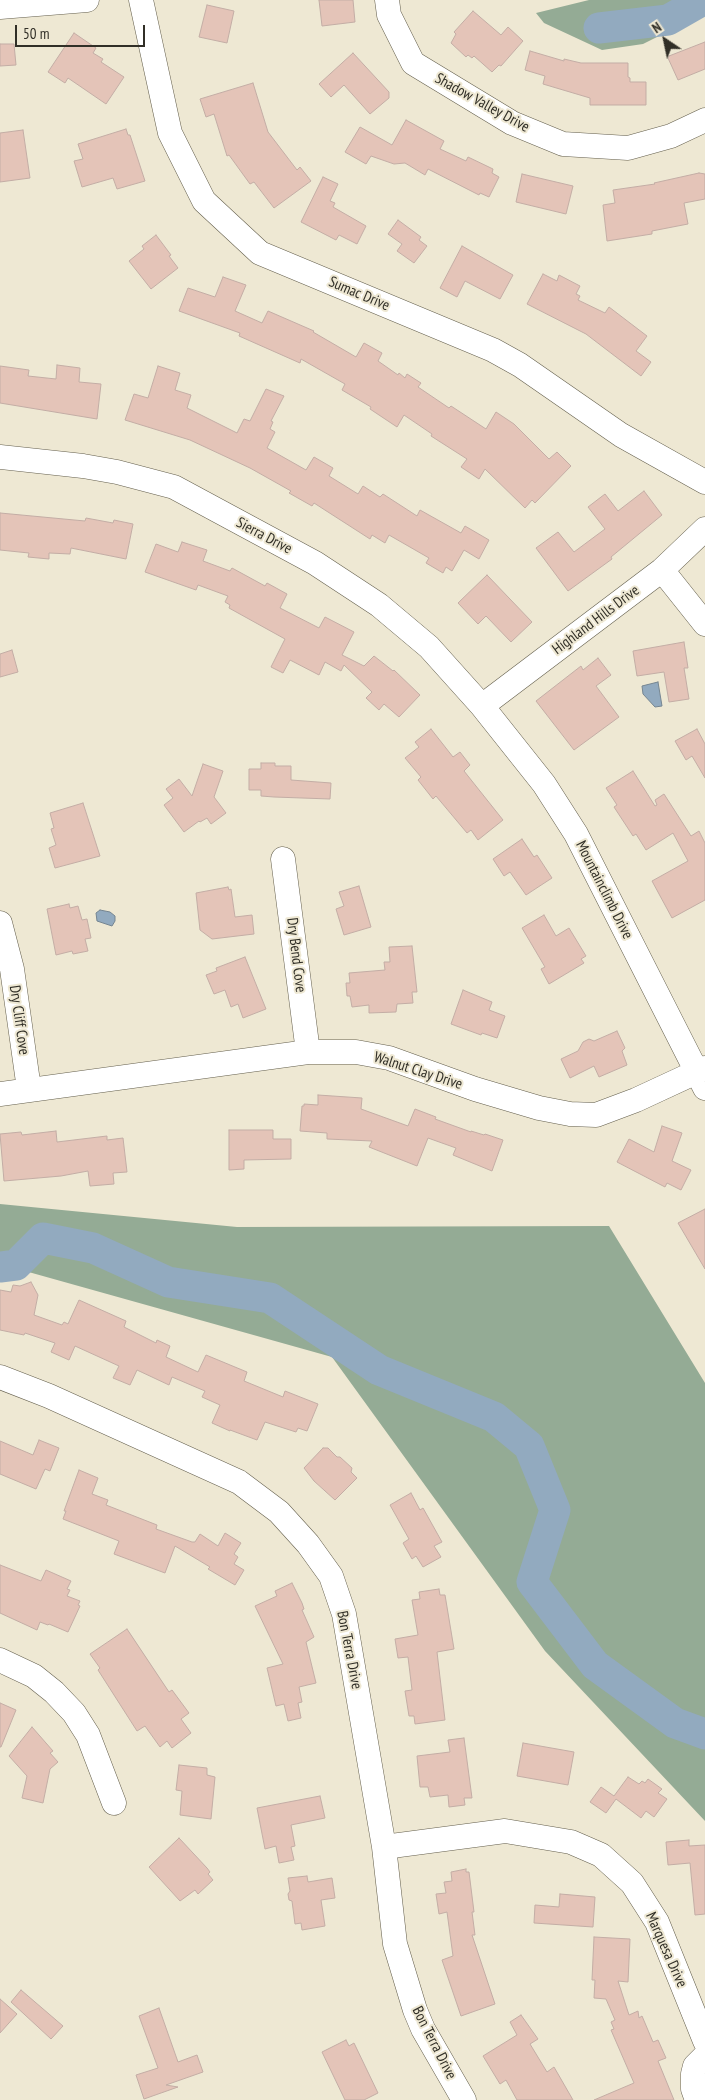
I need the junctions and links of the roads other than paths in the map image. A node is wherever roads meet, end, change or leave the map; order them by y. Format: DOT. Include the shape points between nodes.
graph roads {
  1 [pos="87,0"];
  2 [pos="141,0"];
  3 [pos="387,0"];
  4 [pos="0,7"];
  5 [pos="705,120"];
  6 [pos="0,457"];
  7 [pos="705,482"];
  8 [pos="705,528"];
  9 [pos="662,570"];
  10 [pos="705,624"];
  11 [pos="482,706"];
  12 [pos="283,859"];
  13 [pos="0,923"];
  14 [pos="308,1052"];
  15 [pos="702,1076"];
  16 [pos="29,1089"];
  17 [pos="0,1094"];
  18 [pos="0,1377"];
  19 [pos="0,1660"];
  20 [pos="114,1803"];
  21 [pos="384,1847"];
  22 [pos="705,2041"];
  23 [pos="705,2056"];
  24 [pos="464,2100"];
  25 [pos="697,2100"];
  1 -- 4 [label="street"];
  2 -- 7 [label="street, Sumac Drive" via="170,133 204,201 260,253 493,350 621,435"];
  3 -- 5 [label="street, Shadow Valley Drive" via="389,15 414,63 512,123 563,144 628,148 671,136"];
  6 -- 11 [label="street, Sierra Drive" via="92,468 174,487 315,563 379,605 429,647"];
  8 -- 9 [label="street, Highland Hills Drive"];
  9 -- 10 [label="street"];
  9 -- 11 [label="street, Highland Hills Drive"];
  11 -- 15 [label="street, Mountainclimb Drive" via="544,784 576,834"];
  12 -- 14 [label="street, Dry Bend Cove"];
  13 -- 16 [label="street, Dry Cliff Cove" via="12,969"];
  14 -- 15 [label="street, Walnut Clay Drive" via="356,1052 389,1058 475,1089 570,1114 596,1115"];
  14 -- 16 [label="street, Walnut Clay Drive"];
  16 -- 17 [label="street, Walnut Clay Drive"];
  18 -- 21 [label="street, Bon Terra Drive" via="239,1482 279,1512 308,1544 331,1576 344,1614"];
  19 -- 20 [label="street" via="34,1676 74,1714 88,1735"];
  21 -- 22 [label="street, Marquesa Drive" via="506,1831 571,1842 600,1855 632,1883 657,1922"];
  21 -- 24 [label="street, Bon Terra Drive" via="395,1944 415,2010"];
  23 -- 25 [label="street" via="692,2074"];
}
